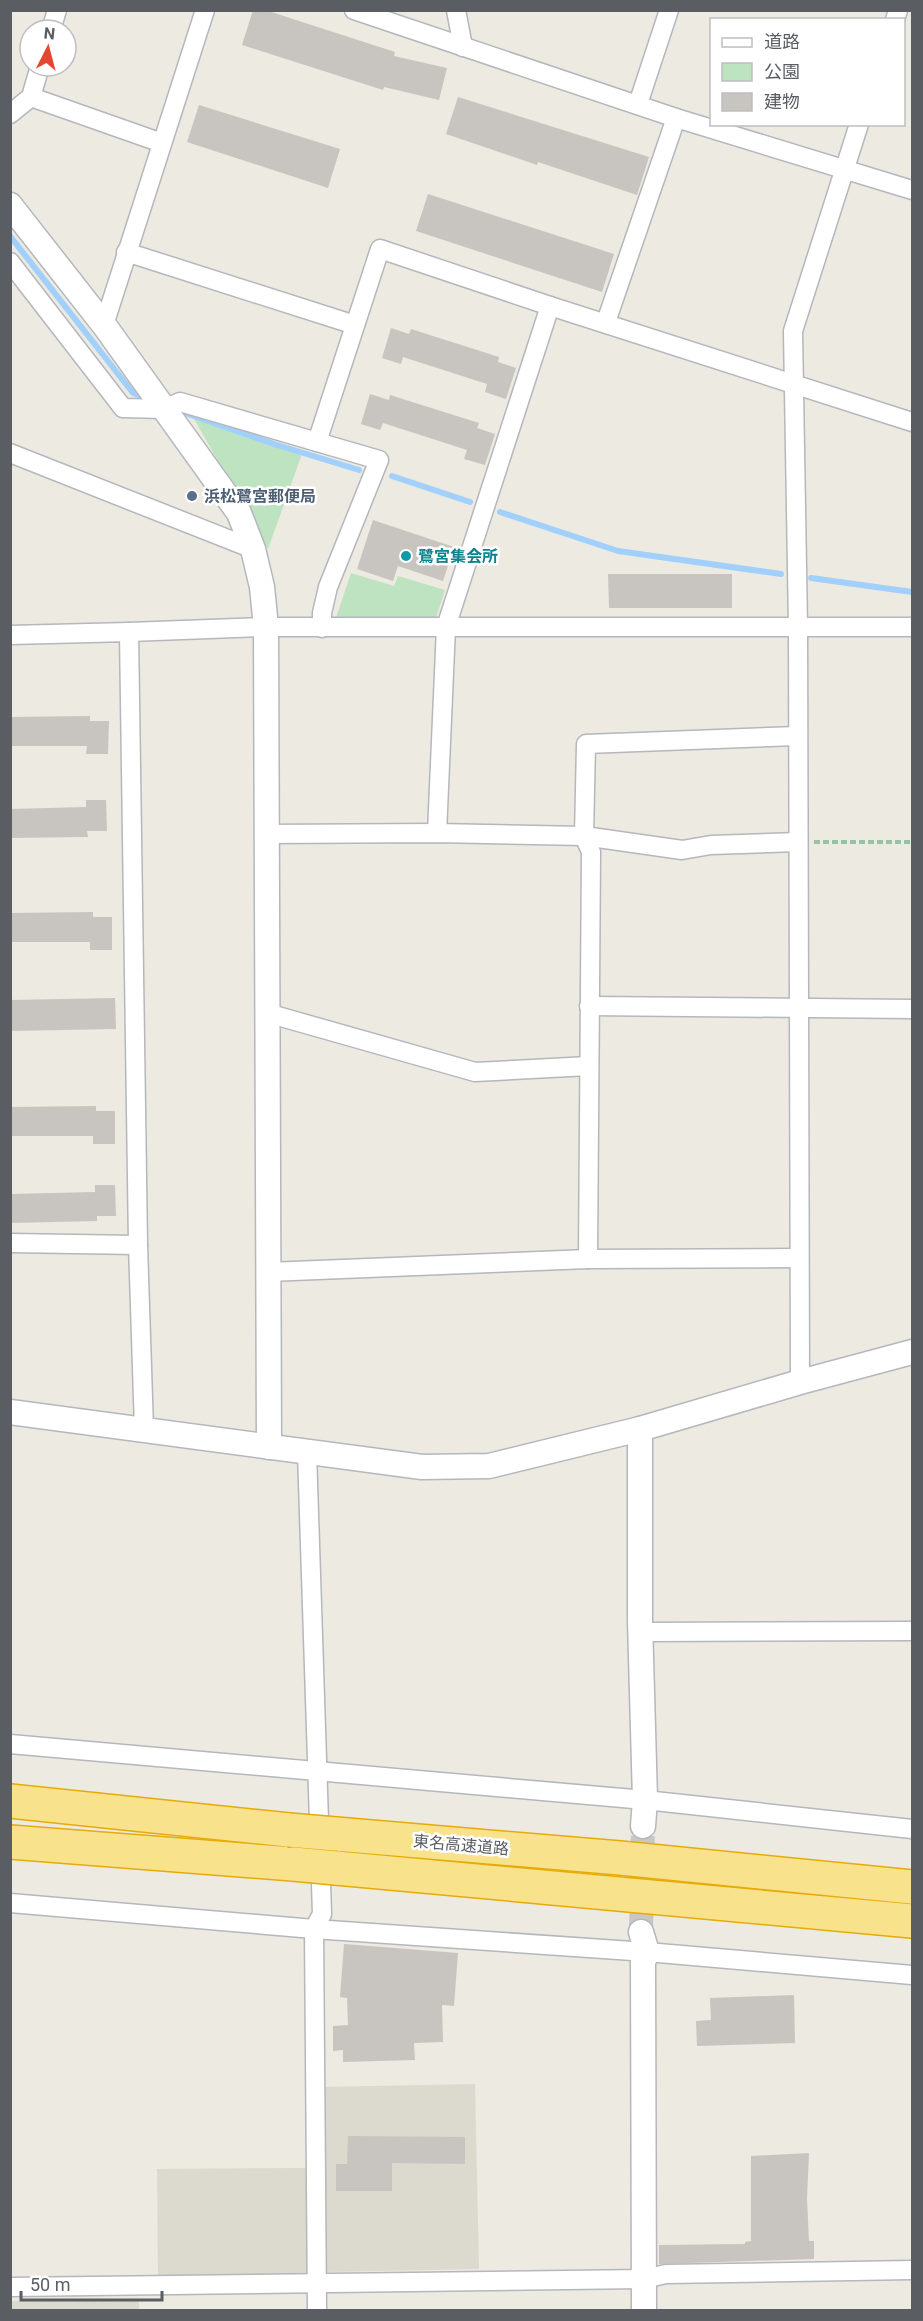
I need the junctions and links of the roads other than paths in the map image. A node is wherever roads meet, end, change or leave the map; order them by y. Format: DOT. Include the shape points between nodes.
graph roads {
  1 [pos="206,10"];
  2 [pos="354,10"];
  3 [pos="456,10"];
  4 [pos="663,12"];
  5 [pos="463,47"];
  6 [pos="37,78"];
  7 [pos="31,97"];
  8 [pos="638,104"];
  9 [pos="10,114"];
  10 [pos="676,118"];
  11 [pos="858,126"];
  12 [pos="162,143"];
  13 [pos="844,168"];
  14 [pos="912,190"];
  15 [pos="10,205"];
  16 [pos="126,252"];
  17 [pos="10,262"];
  18 [pos="550,306"];
  19 [pos="606,322"];
  20 [pos="355,324"];
  21 [pos="104,326"];
  22 [pos="795,385"];
  23 [pos="168,407"];
  24 [pos="912,422"];
  25 [pos="317,442"];
  26 [pos="10,453"];
  27 [pos="252,549"];
  28 [pos="266,627"];
  29 [pos="446,627"];
  30 [pos="798,627"];
  31 [pos="912,627"];
  32 [pos="322,628"];
  33 [pos="129,632"];
  34 [pos="10,635"];
  35 [pos="797,736"];
  36 [pos="437,833"];
  37 [pos="267,834"];
  38 [pos="584,836"];
  39 [pos="798,842"];
  40 [pos="589,1006"];
  41 [pos="800,1008"];
  42 [pos="912,1009"];
  43 [pos="267,1013"];
  44 [pos="589,1066"];
  45 [pos="10,1243"];
  46 [pos="138,1245"];
  47 [pos="799,1258"];
  48 [pos="588,1259"];
  49 [pos="268,1272"];
  50 [pos="912,1352"];
  51 [pos="800,1382"];
  52 [pos="10,1412"];
  53 [pos="144,1429"];
  54 [pos="640,1429"];
  55 [pos="269,1447"];
  56 [pos="307,1452"];
  57 [pos="912,1631"];
  58 [pos="642,1632"];
  59 [pos="10,1744"];
  60 [pos="319,1772"];
  61 [pos="645,1800"];
  62 [pos="10,1801"];
  63 [pos="643,1826"];
  64 [pos="912,1829"];
  65 [pos="10,1842"];
  66 [pos="912,1887"];
  67 [pos="10,1902"];
  68 [pos="912,1921"];
  69 [pos="314,1929"];
  70 [pos="644,1942"];
  71 [pos="912,1975"];
  72 [pos="912,2270"];
  73 [pos="644,2279"];
  74 [pos="317,2282"];
  75 [pos="10,2287"];
  76 [pos="317,2310"];
  77 [pos="644,2310"];
  1 -- 12 [label="street"];
  2 -- 5 [label="street"];
  3 -- 5 [label="street"];
  4 -- 8 [label="street"];
  5 -- 8 [label="street"];
  6 -- 7 [label="street"];
  7 -- 9 [label="street"];
  7 -- 12 [label="street"];
  8 -- 10 [label="street"];
  10 -- 13 [label="street"];
  10 -- 19 [label="street"];
  11 -- 13 [label="street"];
  12 -- 16 [label="street"];
  13 -- 14 [label="street"];
  13 -- 22 [label="street" via="793,331"];
  15 -- 21 [label="street"];
  16 -- 20 [label="street"];
  16 -- 21 [label="street"];
  17 -- 23 [label="street" via="123,408"];
  18 -- 19 [label="street"];
  18 -- 20 [label="street" via="380,249"];
  18 -- 29 [label="street"];
  19 -- 22 [label="street"];
  20 -- 25 [label="street"];
  21 -- 23 [label="street" via="149,388"];
  22 -- 24 [label="street"];
  22 -- 30 [label="street"];
  23 -- 25 [label="street"];
  23 -- 27 [label="street" via="239,513"];
  25 -- 32 [label="street" via="379,460 328,587"];
  26 -- 27 [label="street"];
  27 -- 28 [label="street" via="262,587"];
  28 -- 32 [label="street"];
  28 -- 33 [label="street"];
  28 -- 37 [label="street"];
  29 -- 30 [label="street"];
  29 -- 32 [label="street"];
  29 -- 36 [label="street"];
  30 -- 31 [label="street"];
  30 -- 35 [label="street"];
  33 -- 34 [label="street"];
  33 -- 46 [label="street"];
  35 -- 38 [label="street" via="586,744"];
  35 -- 39 [label="street"];
  36 -- 37 [label="street"];
  36 -- 38 [label="street"];
  37 -- 43 [label="street"];
  38 -- 39 [label="street" via="682,850"];
  38 -- 40 [label="street" via="591,852"];
  39 -- 41 [label="street"];
  40 -- 41 [label="street"];
  40 -- 44 [label="street"];
  41 -- 42 [label="street"];
  41 -- 47 [label="street"];
  43 -- 44 [label="street" via="476,1072"];
  43 -- 49 [label="street"];
  44 -- 48 [label="street"];
  45 -- 46 [label="street"];
  46 -- 53 [label="street"];
  47 -- 48 [label="street"];
  47 -- 51 [label="street"];
  48 -- 49 [label="street"];
  49 -- 55 [label="street"];
  50 -- 51 [label="street"];
  51 -- 54 [label="street"];
  52 -- 53 [label="street"];
  53 -- 55 [label="street"];
  54 -- 56 [label="street" via="489,1466 422,1467"];
  54 -- 58 [label="street"];
  55 -- 56 [label="street"];
  56 -- 60 [label="street"];
  57 -- 58 [label="street"];
  58 -- 61 [label="street"];
  59 -- 60 [label="street"];
  60 -- 61 [label="street"];
  60 -- 69 [label="street" via="322,1914"];
  61 -- 63 [label="street"];
  61 -- 64 [label="street"];
  62 -- 66 [label="highway, 東名高速道路, bridge"];
  65 -- 68 [label="highway, 東名高速道路, bridge"];
  67 -- 69 [label="street"];
  69 -- 70 [label="street"];
  69 -- 74 [label="street"];
  70 -- 71 [label="street"];
  70 -- 73 [label="street"];
  72 -- 73 [label="street" via="666,2274"];
  73 -- 74 [label="street"];
  73 -- 77 [label="street"];
  74 -- 75 [label="street"];
  74 -- 76 [label="street"];
}
